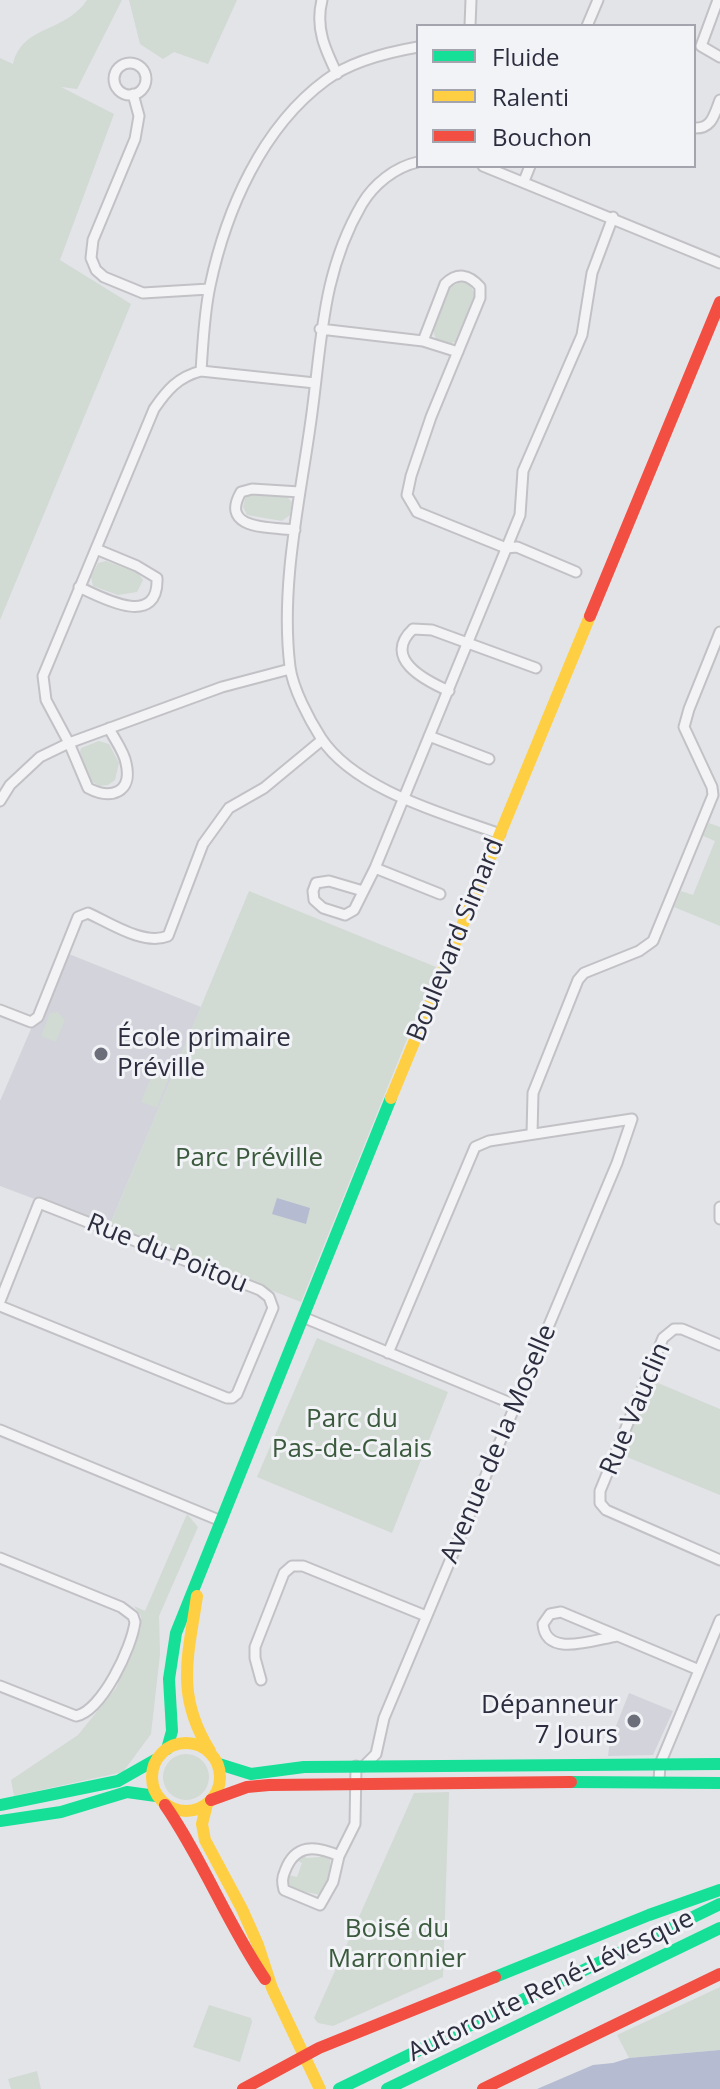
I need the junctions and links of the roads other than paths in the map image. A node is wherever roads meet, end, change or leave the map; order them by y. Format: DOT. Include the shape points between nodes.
graph roads {
  1 [pos="322,0"];
  2 [pos="471,0"];
  3 [pos="598,0"];
  4 [pos="718,0"];
  5 [pos="470,24"];
  6 [pos="588,24"];
  7 [pos="416,48"];
  8 [pos="720,57"];
  9 [pos="337,74"];
  10 [pos="133,94"];
  11 [pos="720,100"];
  12 [pos="696,128"];
  13 [pos="416,163"];
  14 [pos="488,168"];
  15 [pos="529,168"];
  16 [pos="524,181"];
  17 [pos="613,217"];
  18 [pos="720,263"];
  19 [pos="209,289"];
  20 [pos="720,302"];
  21 [pos="320,329"];
  22 [pos="423,341"];
  23 [pos="458,352"];
  24 [pos="201,371"];
  25 [pos="315,383"];
  26 [pos="300,492"];
  27 [pos="295,530"];
  28 [pos="506,548"];
  29 [pos="96,549"];
  30 [pos="576,572"];
  31 [pos="79,587"];
  32 [pos="720,632"];
  33 [pos="468,642"];
  34 [pos="536,668"];
  35 [pos="290,669"];
  36 [pos="449,691"];
  37 [pos="109,728"];
  38 [pos="429,736"];
  39 [pos="322,740"];
  40 [pos="69,743"];
  41 [pos="489,759"];
  42 [pos="405,798"];
  43 [pos="0,801"];
  44 [pos="500,834"];
  45 [pos="375,868"];
  46 [pos="363,891"];
  47 [pos="440,894"];
  48 [pos="0,1010"];
  49 [pos="532,1134"];
  50 [pos="720,1207"];
  51 [pos="720,1219"];
  52 [pos="0,1304"];
  53 [pos="305,1318"];
  54 [pos="720,1345"];
  55 [pos="388,1353"];
  56 [pos="515,1405"];
  57 [pos="0,1430"];
  58 [pos="221,1521"];
  59 [pos="0,1558"];
  60 [pos="720,1560"];
  61 [pos="199,1581"];
  62 [pos="426,1616"];
  63 [pos="720,1620"];
  64 [pos="617,1636"];
  65 [pos="699,1670"];
  66 [pos="261,1680"];
  67 [pos="0,1686"];
  68 [pos="162,1754"];
  69 [pos="216,1760"];
  70 [pos="660,1764"];
  71 [pos="720,1764"];
  72 [pos="360,1766"];
  73 [pos="659,1781"];
  74 [pos="357,1783"];
  75 [pos="720,1783"];
  76 [pos="160,1800"];
  77 [pos="209,1802"];
  78 [pos="0,1805"];
  79 [pos="0,1821"];
  80 [pos="339,1856"];
  81 [pos="720,1890"];
  82 [pos="720,1904"];
  83 [pos="720,1928"];
  84 [pos="720,1935"];
  85 [pos="683,1946"];
  86 [pos="720,1974"];
  87 [pos="272,1988"];
  88 [pos="304,2055"];
  89 [pos="345,2086"];
  90 [pos="243,2089"];
  91 [pos="320,2089"];
  92 [pos="387,2089"];
  93 [pos="483,2089"];
  1 -- 9 [label="street" via="319,27"];
  2 -- 5 [label="street"];
  3 -- 6 [label="street"];
  4 -- 8 [label="street" via="701,46"];
  7 -- 9 [label="street"];
  9 -- 19 [label="street" via="300,103 265,147 244,184"];
  10 -- 19 [label="street" via="139,116 135,139 93,240 91,258 104,277 143,293"];
  11 -- 12 [label="street" via="710,124"];
  13 -- 21 [label="street" via="382,179 362,203 331,274"];
  14 -- 16 [label="street"];
  15 -- 16 [label="street"];
  16 -- 17 [label="street"];
  17 -- 18 [label="street"];
  17 -- 28 [label="street" via="592,273 582,335 523,471 520,515"];
  19 -- 24 [label="street"];
  20 -- 44 [label="main road, Boulevard Simard"];
  21 -- 22 [label="street"];
  21 -- 25 [label="street"];
  22 -- 23 [label="street"];
  22 -- 23 [label="street" via="445,284 461,275 474,279 480,298"];
  23 -- 28 [label="street" via="407,495 417,512"];
  24 -- 25 [label="street"];
  24 -- 29 [label="street" via="170,387 154,409"];
  25 -- 26 [label="street"];
  26 -- 27 [label="street"];
  26 -- 27 [label="street" via="252,489 241,492 235,502 245,523"];
  27 -- 35 [label="street" via="288,609"];
  28 -- 30 [label="street" via="517,547"];
  28 -- 33 [label="street"];
  29 -- 31 [label="street"];
  29 -- 31 [label="street" via="157,578 157,588 148,602 136,607 120,606"];
  31 -- 40 [label="street" via="43,676 46,700"];
  32 -- 49 [label="street" via="684,727 713,795 653,941 578,980 533,1093"];
  33 -- 34 [label="street"];
  33 -- 36 [label="street"];
  33 -- 36 [label="street" via="432,630 413,629 404,638 405,661 422,679"];
  35 -- 37 [label="street"];
  35 -- 39 [label="street"];
  36 -- 38 [label="street"];
  37 -- 40 [label="street"];
  37 -- 40 [label="street" via="126,761 127,775 112,795 88,788"];
  38 -- 41 [label="street"];
  38 -- 42 [label="street"];
  39 -- 42 [label="street" via="357,772"];
  39 -- 48 [label="street" via="264,788 229,808 203,844 168,936 144,937 88,913 78,917 38,1017 31,1022"];
  40 -- 43 [label="street" via="40,757"];
  42 -- 44 [label="street"];
  42 -- 45 [label="street"];
  44 -- 53 [label="main road, Boulevard Simard"];
  45 -- 46 [label="street"];
  45 -- 47 [label="street"];
  46 -- 46 [label="street" via="354,910 345,915 323,908 313,891 316,883 329,881"];
  49 -- 55 [label="street" via="475,1147"];
  49 -- 56 [label="street, Avenue de la Moselle" via="632,1119"];
  50 -- 51 [label="street"];
  52 -- 52 [label="street, Rue du Poitou" via="232,1398 272,1302 260,1290 39,1203"];
  53 -- 55 [label="street"];
  53 -- 58 [label="main road, Boulevard Simard"];
  54 -- 60 [label="street, Rue Vauclin" via="682,1329 663,1338 600,1491 600,1503"];
  55 -- 56 [label="street"];
  56 -- 62 [label="street, Avenue de la Moselle"];
  57 -- 58 [label="street"];
  58 -- 61 [label="main road, Boulevard Simard"];
  59 -- 67 [label="street" via="121,1607 135,1622 112,1682 81,1716"];
  61 -- 68 [label="main road, Boulevard Simard" via="176,1633 168,1688 172,1731"];
  61 -- 69 [label="main road, Boulevard Simard" via="187,1704 193,1726"];
  62 -- 66 [label="street" via="292,1566 284,1573 255,1647"];
  62 -- 72 [label="street, Avenue de la Moselle" via="384,1718 375,1756"];
  63 -- 65 [label="street"];
  64 -- 64 [label="street" via="561,1612 550,1614 543,1624 544,1635 560,1645"];
  64 -- 65 [label="street"];
  65 -- 70 [label="street"];
  68 -- 69 [label="main road" via="186,1744"];
  68 -- 76 [label="main road" via="150,1778"];
  68 -- 78 [label="main road" via="118,1781"];
  69 -- 72 [label="main road" via="247,1775"];
  69 -- 77 [label="main road" via="221,1783"];
  70 -- 71 [label="main road"];
  70 -- 72 [label="main road"];
  70 -- 73 [label="street"];
  72 -- 74 [label="street"];
  73 -- 74 [label="main road"];
  73 -- 75 [label="main road"];
  74 -- 77 [label="main road" via="253,1786"];
  74 -- 80 [label="street" via="355,1824"];
  76 -- 77 [label="main road" via="186,1811"];
  76 -- 79 [label="main road" via="127,1792 61,1812"];
  76 -- 87 [label="main road" via="188,1839 245,1952"];
  77 -- 87 [label="main road" via="202,1824 205,1840 258,1945"];
  80 -- 80 [label="street" via="319,1849 296,1852 283,1875 284,1890 320,1905"];
  81 -- 88 [label="main road"];
  82 -- 89 [label="main road, Autoroute René-Lévesque"];
  83 -- 85 [label="main road, Autoroute René-Lévesque"];
  84 -- 85 [label="main road"];
  85 -- 92 [label="main road, Autoroute René-Lévesque"];
  86 -- 93 [label="main road"];
  87 -- 88 [label="main road"];
  88 -- 90 [label="main road"];
  88 -- 91 [label="main road"];
}
